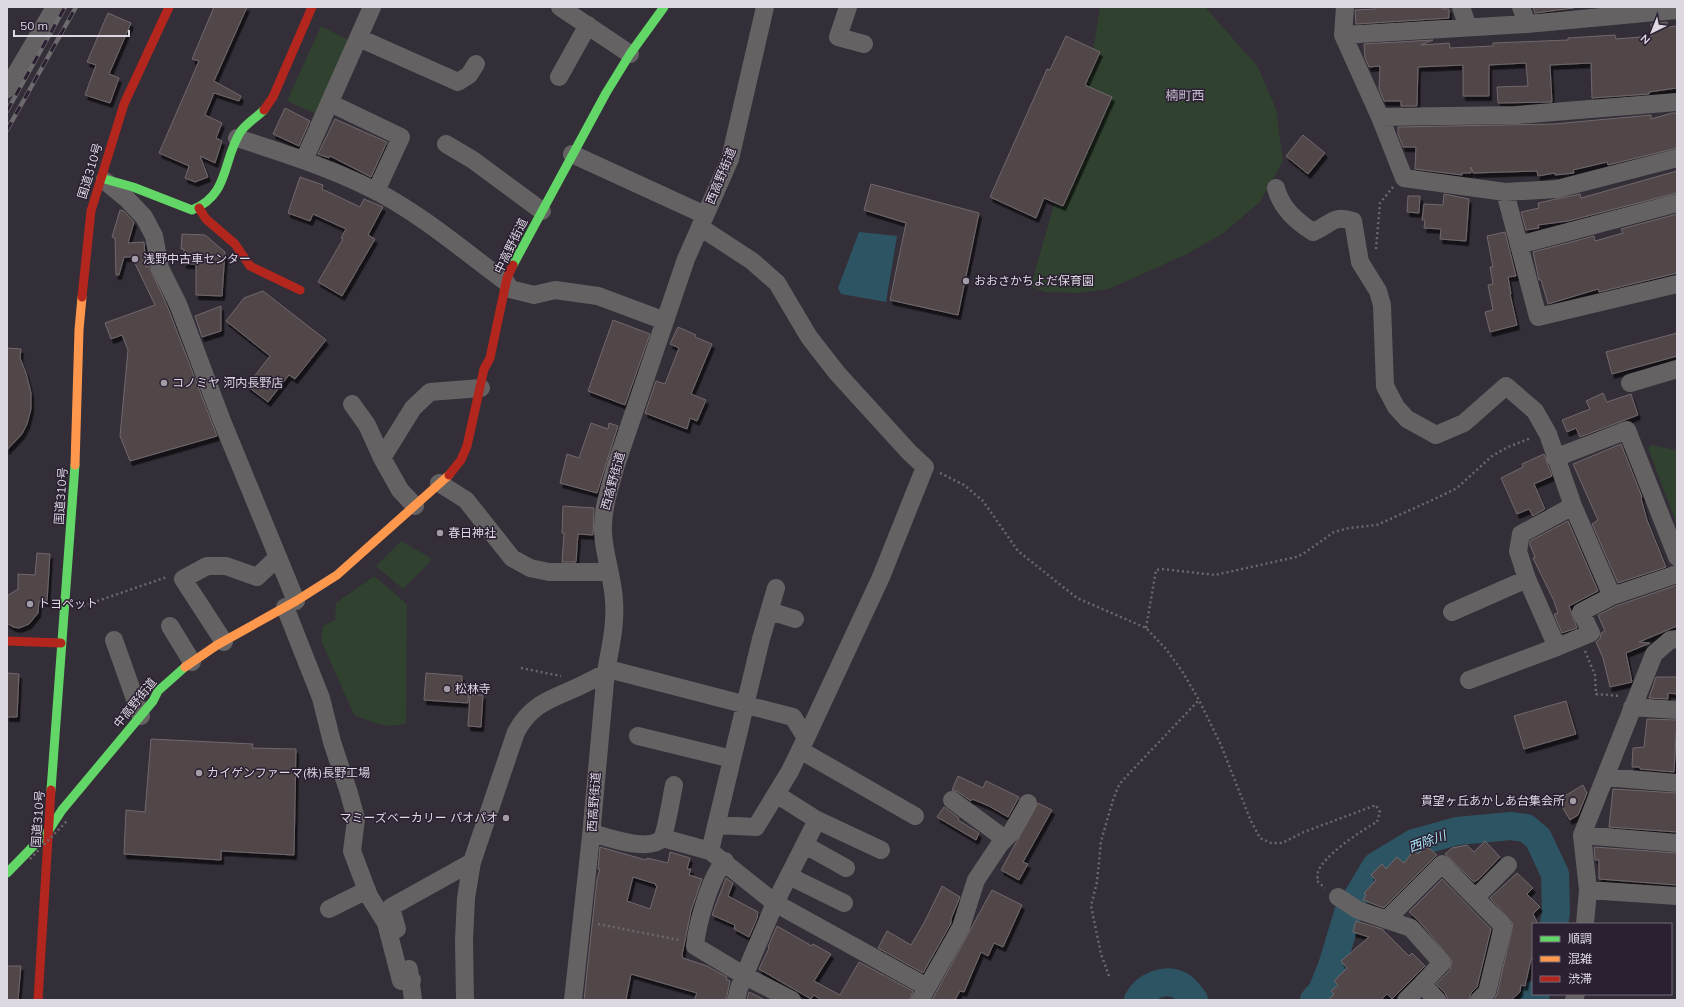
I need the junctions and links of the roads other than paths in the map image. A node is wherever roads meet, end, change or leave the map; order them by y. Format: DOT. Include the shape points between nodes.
graph roads {
  1 [pos="55,7"];
  2 [pos="169,7"];
  3 [pos="312,7"];
  4 [pos="372,7"];
  5 [pos="664,7"];
  6 [pos="765,7"];
  7 [pos="848,7"];
  8 [pos="1345,7"];
  9 [pos="1461,7"];
  10 [pos="1521,7"];
  11 [pos="565,8"];
  12 [pos="1631,10"];
  13 [pos="1677,10"];
  14 [pos="1527,24"];
  15 [pos="588,25"];
  16 [pos="1468,27"];
  17 [pos="1343,35"];
  18 [pos="359,38"];
  19 [pos="864,44"];
  20 [pos="630,54"];
  21 [pos="476,64"];
  22 [pos="559,77"];
  23 [pos="7,89"];
  24 [pos="1677,102"];
  25 [pos="330,103"];
  26 [pos="1380,117"];
  27 [pos="237,138"];
  28 [pos="446,144"];
  29 [pos="572,154"];
  30 [pos="1677,158"];
  31 [pos="304,160"];
  32 [pos="101,178"];
  33 [pos="1276,188"];
  34 [pos="376,191"];
  35 [pos="1505,192"];
  36 [pos="1677,203"];
  37 [pos="199,208"];
  38 [pos="542,211"];
  39 [pos="702,221"];
  40 [pos="1519,245"];
  41 [pos="506,282"];
  42 [pos="1677,284"];
  43 [pos="300,290"];
  44 [pos="665,321"];
  45 [pos="1677,369"];
  46 [pos="1630,383"];
  47 [pos="481,388"];
  48 [pos="352,404"];
  49 [pos="382,458"];
  50 [pos="1555,458"];
  51 [pos="440,483"];
  52 [pos="415,506"];
  53 [pos="1573,506"];
  54 [pos="278,557"];
  55 [pos="1677,557"];
  56 [pos="609,572"];
  57 [pos="1677,574"];
  58 [pos="1527,579"];
  59 [pos="776,588"];
  60 [pos="1612,596"];
  61 [pos="291,604"];
  62 [pos="770,611"];
  63 [pos="1452,612"];
  64 [pos="796,619"];
  65 [pos="170,626"];
  66 [pos="1677,639"];
  67 [pos="114,640"];
  68 [pos="7,641"];
  69 [pos="224,642"];
  70 [pos="61,643"];
  71 [pos="1557,647"];
  72 [pos="192,662"];
  73 [pos="606,672"];
  74 [pos="1469,680"];
  75 [pos="1634,702"];
  76 [pos="746,704"];
  77 [pos="1677,710"];
  78 [pos="141,716"];
  79 [pos="638,736"];
  80 [pos="803,744"];
  81 [pos="732,758"];
  82 [pos="1605,777"];
  83 [pos="1677,783"];
  84 [pos="674,785"];
  85 [pos="776,794"];
  86 [pos="952,800"];
  87 [pos="1028,803"];
  88 [pos="915,816"];
  89 [pos="817,820"];
  90 [pos="716,825"];
  91 [pos="49,830"];
  92 [pos="592,833"];
  93 [pos="1582,836"];
  94 [pos="663,838"];
  95 [pos="1005,840"];
  96 [pos="1677,843"];
  97 [pos="805,845"];
  98 [pos="881,850"];
  99 [pos="710,851"];
  100 [pos="725,861"];
  101 [pos="472,862"];
  102 [pos="1508,865"];
  103 [pos="846,868"];
  104 [pos="7,873"];
  105 [pos="789,876"];
  106 [pos="367,890"];
  107 [pos="1588,890"];
  108 [pos="1677,896"];
  109 [pos="1338,897"];
  110 [pos="1476,897"];
  111 [pos="844,903"];
  112 [pos="776,904"];
  113 [pos="329,909"];
  114 [pos="1386,920"];
  115 [pos="1585,923"];
  116 [pos="745,976"];
  117 [pos="412,980"];
  118 [pos="1422,984"];
  119 [pos="923,994"];
  120 [pos="38,1000"];
  121 [pos="413,1000"];
  122 [pos="465,1000"];
  123 [pos="573,1000"];
  124 [pos="736,1000"];
  125 [pos="792,1000"];
  126 [pos="1406,1000"];
  127 [pos="1437,1000"];
  128 [pos="1479,1000"];
  1 -- 23 [label="street"];
  2 -- 32 [label="main road, 国道310号" via="124,104"];
  3 -- 27 [label="main road" via="273,97 266,109 242,130"];
  4 -- 18 [label="street"];
  5 -- 20 [label="main road, 中高野街道"];
  6 -- 39 [label="street, 西高野街道" via="730,159"];
  7 -- 19 [label="street" via="838,37"];
  8 -- 17 [label="street"];
  9 -- 16 [label="street"];
  10 -- 14 [label="street"];
  11 -- 15 [label="street"];
  12 -- 13 [label="street"];
  12 -- 14 [label="street"];
  14 -- 16 [label="street"];
  15 -- 20 [label="street"];
  15 -- 22 [label="street"];
  16 -- 17 [label="street"];
  17 -- 26 [label="street"];
  18 -- 21 [label="street" via="458,82 469,75"];
  18 -- 25 [label="street"];
  20 -- 29 [label="main road, 中高野街道"];
  24 -- 26 [label="street" via="1516,115"];
  25 -- 31 [label="street"];
  25 -- 34 [label="street" via="401,137"];
  26 -- 35 [label="street" via="1404,178"];
  27 -- 31 [label="street"];
  27 -- 37 [label="main road" via="219,188 211,199"];
  28 -- 38 [label="street" via="473,160"];
  29 -- 38 [label="main road, 中高野街道"];
  29 -- 39 [label="street"];
  30 -- 35 [label="street" via="1557,189"];
  31 -- 34 [label="street"];
  32 -- 37 [label="main road" via="133,187 192,210"];
  32 -- 54 [label="street" via="140,212 154,236 160,268 189,329 222,421"];
  32 -- 70 [label="main road, 国道310号" via="91,211 80,330 74,485"];
  33 -- 50 [label="street" via="1279,200 1288,211 1313,232 1322,229 1332,220 1342,218 1353,221 1360,262 1378,291 1382,305 1385,386 1396,407 1407,420 1436,435 1464,423 1506,386 1535,411 1547,432"];
  34 -- 41 [label="street"];
  35 -- 40 [label="street"];
  36 -- 40 [label="street"];
  37 -- 43 [label="main road" via="206,219 235,244 250,266"];
  38 -- 41 [label="main road, 中高野街道"];
  39 -- 44 [label="street, 西高野街道"];
  39 -- 80 [label="street" via="777,283 809,337 837,373 925,467 881,576"];
  40 -- 42 [label="street" via="1538,317"];
  41 -- 44 [label="street" via="510,289 534,295 555,290 598,296"];
  41 -- 47 [label="main road, 中高野街道"];
  44 -- 56 [label="street, 西高野街道" via="606,499 603,530"];
  45 -- 46 [label="street"];
  47 -- 49 [label="street" via="430,392 413,408"];
  47 -- 51 [label="main road, 中高野街道" via="467,446 461,460"];
  48 -- 49 [label="street" via="367,425"];
  49 -- 52 [label="street" via="400,490"];
  50 -- 53 [label="street"];
  50 -- 55 [label="street" via="1627,430"];
  51 -- 52 [label="main road, 中高野街道"];
  51 -- 56 [label="street" via="466,500 512,558 530,568 549,572"];
  52 -- 61 [label="main road, 中高野街道" via="337,575"];
  53 -- 58 [label="street" via="1521,534 1518,551"];
  53 -- 60 [label="street"];
  54 -- 61 [label="street"];
  54 -- 69 [label="street" via="257,577 226,566 207,566 183,579"];
  56 -- 73 [label="street, 西高野街道" via="614,601"];
  57 -- 60 [label="street"];
  58 -- 63 [label="street"];
  58 -- 71 [label="street"];
  59 -- 62 [label="street"];
  60 -- 71 [label="street" via="1581,612 1591,633"];
  61 -- 69 [label="main road, 中高野街道"];
  61 -- 106 [label="street" via="356,819 352,851"];
  62 -- 64 [label="street"];
  62 -- 76 [label="street"];
  65 -- 72 [label="street"];
  66 -- 75 [label="street" via="1670,640 1654,654"];
  67 -- 78 [label="street"];
  68 -- 70 [label="main road"];
  69 -- 72 [label="main road, 中高野街道"];
  70 -- 91 [label="main road, 国道310号"];
  71 -- 74 [label="street"];
  72 -- 78 [label="main road, 中高野街道" via="158,691"];
  73 -- 76 [label="street" via="629,673"];
  73 -- 92 [label="street, 西高野街道"];
  73 -- 101 [label="street" via="542,702 523,720 516,732"];
  75 -- 77 [label="street"];
  75 -- 82 [label="street"];
  76 -- 80 [label="street" via="793,717"];
  76 -- 81 [label="street"];
  78 -- 91 [label="main road, 中高野街道" via="62,810"];
  79 -- 81 [label="street"];
  80 -- 85 [label="street"];
  80 -- 88 [label="street"];
  81 -- 90 [label="street"];
  82 -- 83 [label="street"];
  82 -- 93 [label="street"];
  84 -- 94 [label="street"];
  85 -- 89 [label="street"];
  85 -- 90 [label="street" via="756,827"];
  86 -- 95 [label="street"];
  87 -- 95 [label="street"];
  89 -- 97 [label="street"];
  89 -- 98 [label="street"];
  90 -- 99 [label="street"];
  91 -- 104 [label="main road, 中高野街道"];
  91 -- 120 [label="main road, 国道310号"];
  92 -- 94 [label="street" via="636,844 656,844"];
  92 -- 123 [label="street, 西高野街道"];
  93 -- 96 [label="street"];
  93 -- 107 [label="street"];
  94 -- 99 [label="street"];
  95 -- 119 [label="street" via="976,880 961,927"];
  97 -- 103 [label="street"];
  97 -- 105 [label="street"];
  99 -- 100 [label="street"];
  100 -- 112 [label="street"];
  100 -- 116 [label="street" via="713,880 696,933 695,944 703,952"];
  101 -- 117 [label="street" via="391,907"];
  101 -- 122 [label="street" via="466,898"];
  102 -- 110 [label="street"];
  105 -- 111 [label="street"];
  105 -- 112 [label="street"];
  106 -- 113 [label="street"];
  106 -- 117 [label="street" via="386,923 401,981"];
  107 -- 108 [label="street"];
  107 -- 115 [label="street"];
  109 -- 114 [label="street" via="1358,910"];
  110 -- 114 [label="street" via="1442,864"];
  110 -- 128 [label="street" via="1503,926 1487,992"];
  112 -- 116 [label="street"];
  112 -- 119 [label="street"];
  114 -- 118 [label="street" via="1411,928 1442,963"];
  116 -- 124 [label="street"];
  116 -- 125 [label="street"];
  117 -- 121 [label="street"];
  118 -- 126 [label="street"];
  118 -- 127 [label="street"];
}
